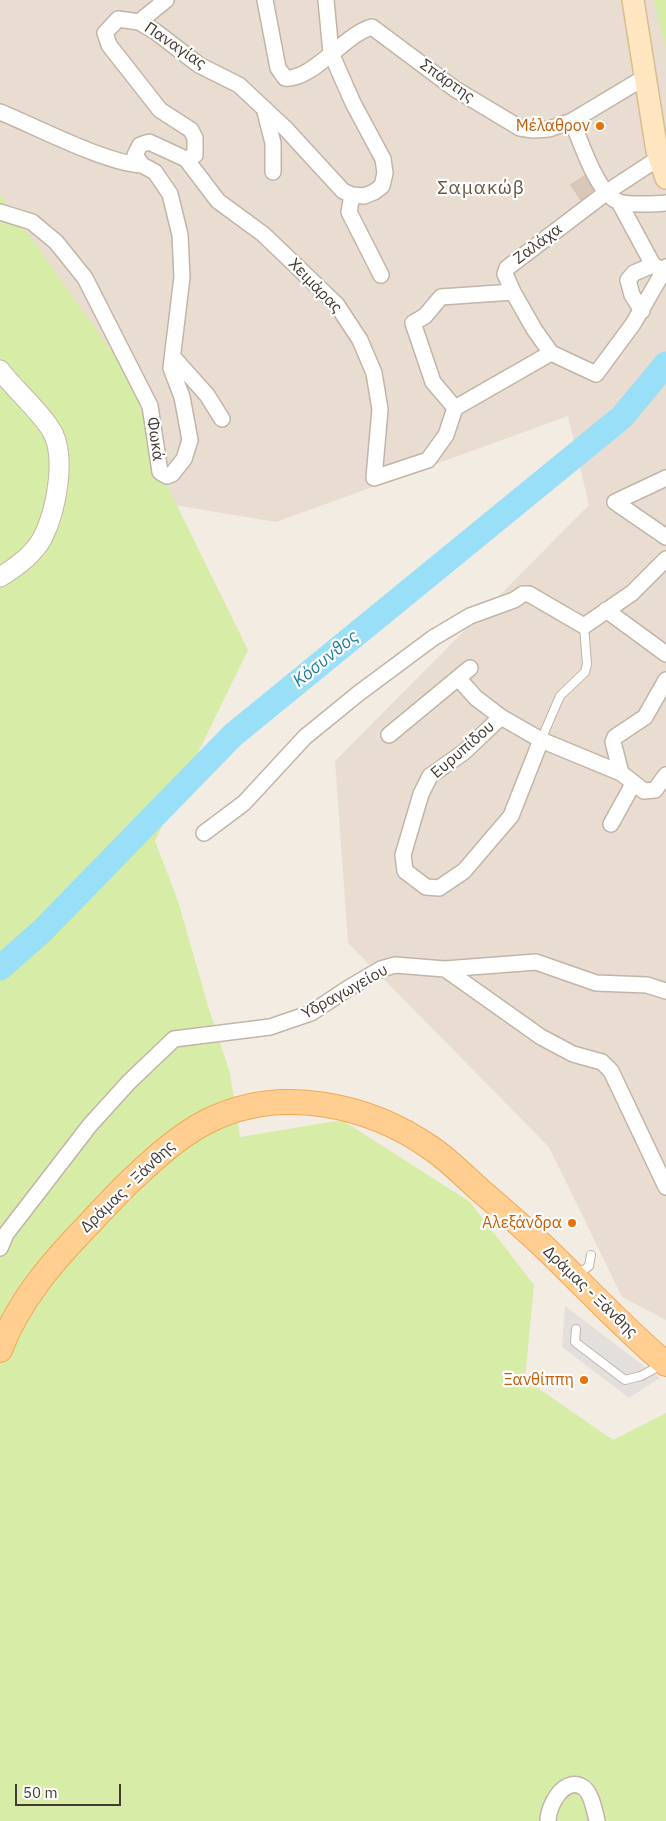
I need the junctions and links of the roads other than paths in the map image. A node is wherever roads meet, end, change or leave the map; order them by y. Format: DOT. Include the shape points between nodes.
graph roads {
  1 [pos="166,0"];
  2 [pos="264,0"];
  3 [pos="326,0"];
  4 [pos="633,0"];
  5 [pos="139,22"];
  6 [pos="331,53"];
  7 [pos="647,76"];
  8 [pos="264,108"];
  9 [pos="0,112"];
  10 [pos="572,121"];
  11 [pos="659,158"];
  12 [pos="186,159"];
  13 [pos="142,165"];
  14 [pos="274,172"];
  15 [pos="666,178"];
  16 [pos="352,195"];
  17 [pos="613,197"];
  18 [pos="666,203"];
  19 [pos="5,214"];
  20 [pos="661,268"];
  21 [pos="381,275"];
  22 [pos="513,292"];
  23 [pos="642,311"];
  24 [pos="551,353"];
  25 [pos="173,357"];
  26 [pos="0,370"];
  27 [pos="455,408"];
  28 [pos="222,419"];
  29 [pos="666,478"];
  30 [pos="666,537"];
  31 [pos="666,559"];
  32 [pos="0,577"];
  33 [pos="606,610"];
  34 [pos="584,626"];
  35 [pos="666,654"];
  36 [pos="666,680"];
  37 [pos="501,717"];
  38 [pos="388,735"];
  39 [pos="542,740"];
  40 [pos="621,773"];
  41 [pos="666,775"];
  42 [pos="633,784"];
  43 [pos="611,824"];
  44 [pos="204,833"];
  45 [pos="445,969"];
  46 [pos="666,991"];
  47 [pos="666,1187"];
  48 [pos="0,1248"];
  49 [pos="591,1255"];
  50 [pos="571,1273"];
  51 [pos="576,1329"];
  52 [pos="0,1350"];
  53 [pos="666,1363"];
  54 [pos="548,1821"];
  55 [pos="597,1821"];
  1 -- 5 [label="street"];
  2 -- 6 [label="street" via="278,68 285,78 303,74"];
  3 -- 6 [label="street"];
  4 -- 7 [label="main road"];
  5 -- 8 [label="street, Παναγίας" via="199,65 239,85"];
  5 -- 12 [label="street, Παναγίας" via="118,19 105,33 106,39 160,110 190,130 196,138 195,155"];
  6 -- 10 [label="street, Σπάρτης" via="372,28 455,89 520,128 549,129"];
  6 -- 16 [label="street" via="383,160 385,174 382,186 364,196"];
  7 -- 10 [label="street, Σπάρτης"];
  7 -- 11 [label="main road"];
  8 -- 14 [label="street" via="273,143"];
  8 -- 16 [label="street, Παναγίας" via="344,191"];
  9 -- 13 [label="street" via="95,152"];
  10 -- 17 [label="street" via="596,176"];
  11 -- 15 [label="main road"];
  11 -- 17 [label="street"];
  12 -- 13 [label="street" via="152,142 145,142 137,148 135,155"];
  12 -- 27 [label="street, Χειμάρας" via="218,200 263,234 337,305 360,340 374,373 380,409 374,478 428,460 446,435"];
  13 -- 25 [label="street, Φωκά" via="156,172 170,194 180,235 182,277"];
  16 -- 21 [label="street" via="349,212"];
  17 -- 18 [label="street"];
  17 -- 20 [label="street"];
  17 -- 22 [label="street, Ζαλάχα" via="507,268 505,274"];
  19 -- 25 [label="street, Φωκά" via="32,222 56,242 85,278 150,406 160,468 168,476 184,459 190,440 182,397 171,368"];
  20 -- 23 [label="street"];
  20 -- 23 [label="street" via="634,273 628,280 632,295"];
  22 -- 24 [label="street"];
  22 -- 27 [label="street" via="441,297 425,316 412,324 433,382"];
  23 -- 24 [label="street" via="596,374"];
  24 -- 27 [label="street"];
  25 -- 28 [label="street" via="208,395"];
  26 -- 32 [label="street" via="51,430 60,461 58,491 41,540 16,567"];
  29 -- 30 [label="street" via="615,502"];
  31 -- 33 [label="street" via="632,593"];
  33 -- 34 [label="street"];
  33 -- 35 [label="street"];
  34 -- 39 [label="lane" via="587,664 584,672 560,696"];
  34 -- 44 [label="street" via="529,594 470,616 433,638 328,718 305,737 244,803"];
  36 -- 40 [label="street" via="645,717 615,737 613,742"];
  37 -- 38 [label="street" via="476,698 464,673"];
  37 -- 39 [label="street, Ευρυπίδου"];
  37 -- 39 [label="street, Ευρυπίδου" via="464,752 430,776 420,794 403,855 404,871 426,887 439,888 464,871 512,816"];
  39 -- 40 [label="street, Ευρυπίδου"];
  40 -- 42 [label="street, Ευρυπίδου"];
  41 -- 42 [label="street, Ευρυπίδου" via="658,788 651,792 644,792"];
  42 -- 43 [label="street"];
  45 -- 46 [label="street, Υδραγωγείου" via="536,962 596,983 647,985"];
  45 -- 47 [label="street" via="541,1037 573,1054 602,1062 610,1071"];
  45 -- 48 [label="street, Υδραγωγείου" via="395,965 382,969 311,1013 270,1028 174,1039 90,1125 6,1234"];
  49 -- 50 [label="lane" via="589,1266"];
  50 -- 52 [label="main road, Δράμας - Ξάνθης" via="432,1149 407,1134 382,1121 329,1105 292,1101 252,1105 209,1120 170,1145 128,1182 57,1256 8,1328"];
  50 -- 53 [label="main road, Δράμας - Ξάνθης"];
  51 -- 53 [label="lane" via="575,1342 625,1380"];
  54 -- 55 [label="street" via="555,1797 570,1786 578,1785 592,1803"];
}
